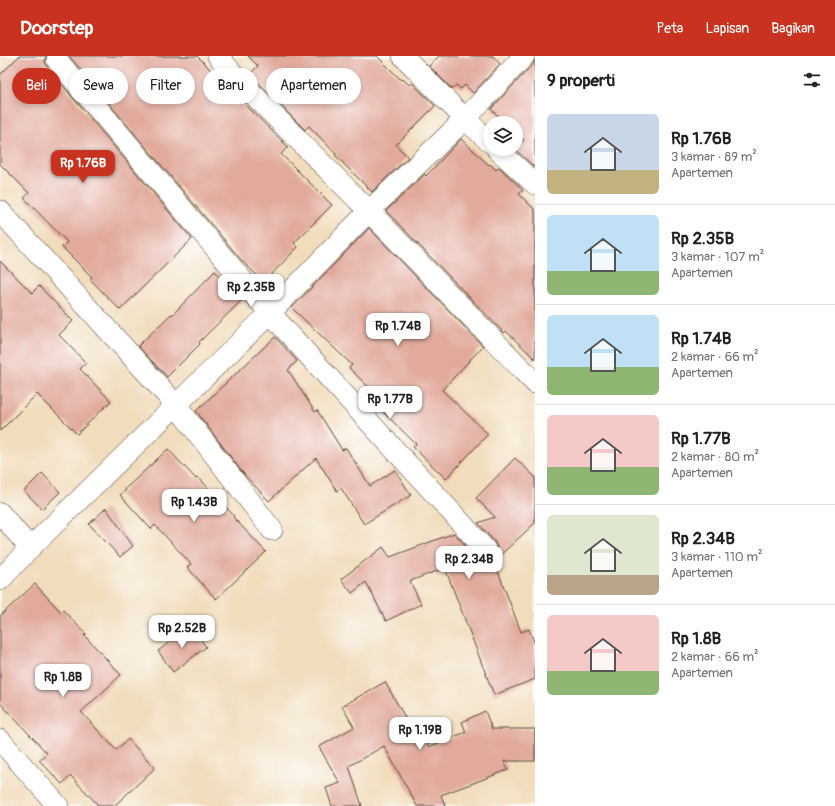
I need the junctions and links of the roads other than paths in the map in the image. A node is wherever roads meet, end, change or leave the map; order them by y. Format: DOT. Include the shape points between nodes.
graph roads {
  1 [pos="218,56"];
  2 [pos="403,56"];
  3 [pos="524,56"];
  4 [pos="57,60"];
  5 [pos="465,119"];
  6 [pos="483,136"];
  7 [pos="505,156"];
  8 [pos="535,184"];
  9 [pos="0,211"];
  10 [pos="369,211"];
  11 [pos="270,313"];
  12 [pos="535,383"];
  13 [pos="176,405"];
  14 [pos="0,513"];
  15 [pos="272,530"];
  16 [pos="30,548"];
  17 [pos="485,550"];
  18 [pos="0,580"];
  19 [pos="0,740"];
  20 [pos="58,806"];
  1 -- 10 [label="street"];
  2 -- 5 [label="street"];
  3 -- 5 [label="street"];
  4 -- 11 [label="street"];
  5 -- 6 [label="street"];
  5 -- 10 [label="street"];
  7 -- 8 [label="street"];
  9 -- 13 [label="street"];
  10 -- 11 [label="street"];
  10 -- 12 [label="street"];
  11 -- 13 [label="street"];
  11 -- 17 [label="street"];
  13 -- 15 [label="street"];
  13 -- 16 [label="street"];
  14 -- 16 [label="street"];
  16 -- 18 [label="street"];
  19 -- 20 [label="street"];
}
